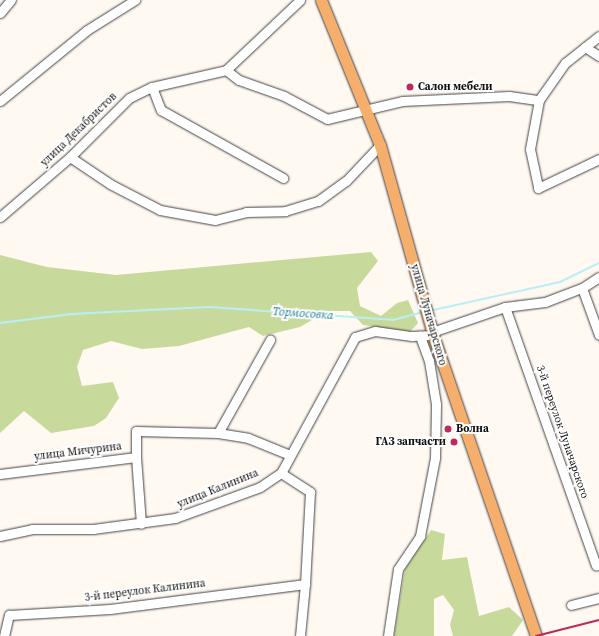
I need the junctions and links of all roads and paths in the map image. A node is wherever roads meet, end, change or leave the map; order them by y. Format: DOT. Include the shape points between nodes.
graph roads {
  1 [pos="10,0"];
  2 [pos="135,0"];
  3 [pos="300,0"];
  4 [pos="321,0"];
  5 [pos="0,14"];
  6 [pos="599,36"];
  7 [pos="585,47"];
  8 [pos="599,56"];
  9 [pos="226,70"];
  10 [pos="152,87"];
  11 [pos="539,100"];
  12 [pos="0,101"];
  13 [pos="367,107"];
  14 [pos="380,145"];
  15 [pos="70,157"];
  16 [pos="599,159"];
  17 [pos="283,178"];
  18 [pos="0,218"];
  19 [pos="599,276"];
  20 [pos="582,288"];
  21 [pos="506,307"];
  22 [pos="432,333"];
  23 [pos="420,336"];
  24 [pos="599,336"];
  25 [pos="270,340"];
  26 [pos="218,433"];
  27 [pos="290,455"];
  28 [pos="136,457"];
  29 [pos="281,473"];
  30 [pos="0,474"];
  31 [pos="141,524"];
  32 [pos="0,536"];
  33 [pos="596,566"];
  34 [pos="305,584"];
  35 [pos="599,598"];
  36 [pos="571,605"];
  37 [pos="535,634"];
  38 [pos="389,635"];
  39 [pos="4,636"];
  40 [pos="300,636"];
  1 -- 5 [label="street"];
  2 -- 12 [label="street" via="87,30"];
  3 -- 9 [label="street"];
  4 -- 13 [label="main road, улица Луначарского"];
  6 -- 7 [label="street"];
  7 -- 8 [label="street"];
  7 -- 11 [label="street" via="564,62"];
  9 -- 10 [label="street, улица Декабристов"];
  9 -- 13 [label="street" via="239,80 284,96 327,119"];
  10 -- 15 [label="street, улица Декабристов" via="129,98"];
  10 -- 17 [label="street" via="161,110"];
  11 -- 13 [label="street" via="509,96 409,100"];
  11 -- 16 [label="street" via="530,149 538,188"];
  13 -- 14 [label="main road, улица Луначарского"];
  14 -- 15 [label="street" via="346,181 318,201 285,212 246,212 215,220 160,210 110,184"];
  14 -- 22 [label="main road, улица Луначарского"];
  15 -- 18 [label="street, улица Декабристов"];
  19 -- 20 [label="street, улица Калинина"];
  20 -- 21 [label="street, улица Калинина" via="546,302"];
  20 -- 24 [label="street"];
  21 -- 22 [label="street, улица Калинина"];
  21 -- 33 [label="street, 3-й переулок Луначарского"];
  22 -- 23 [label="street, улица Калинина"];
  22 -- 37 [label="main road, улица Луначарского"];
  23 -- 27 [label="street, улица Калинина" via="375,331 356,337"];
  23 -- 38 [label="street" via="429,362 436,404 435,458 420,536 398,569"];
  25 -- 26 [label="street"];
  26 -- 27 [label="street" via="248,438"];
  26 -- 28 [label="street, улица Мичурина" via="136,430"];
  27 -- 29 [label="street, улица Калинина"];
  28 -- 30 [label="street, улица Мичурина"];
  28 -- 31 [label="street"];
  29 -- 31 [label="street, улица Калинина" via="260,487 220,503 175,518"];
  29 -- 34 [label="street" via="310,492"];
  31 -- 32 [label="street, улица Калинина" via="32,529"];
  34 -- 39 [label="street, 3-й переулок Калинина" via="110,610 9,615"];
  34 -- 40 [label="street"];
  35 -- 36 [label="street"];
}
